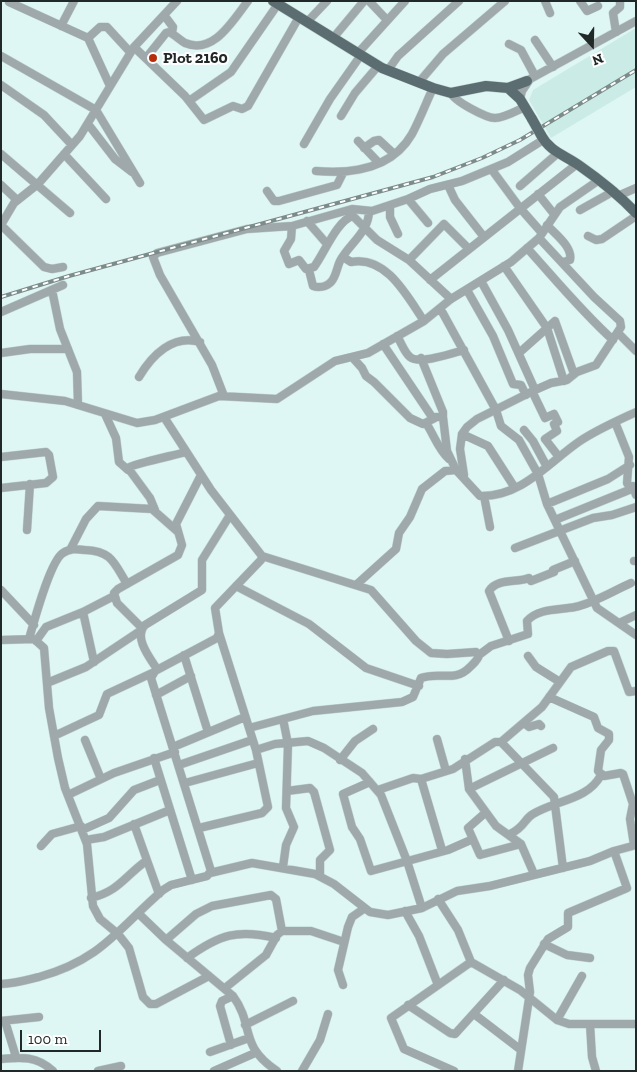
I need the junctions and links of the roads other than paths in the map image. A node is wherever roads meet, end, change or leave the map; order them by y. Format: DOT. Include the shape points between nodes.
graph roads {
  1 [pos="74,1"];
  2 [pos="177,1"];
  3 [pos="248,1"];
  4 [pos="327,1"];
  5 [pos="364,1"];
  6 [pos="405,1"];
  7 [pos="505,1"];
  8 [pos="545,1"];
  9 [pos="580,1"];
  10 [pos="620,1"];
  11 [pos="9,2"];
  12 [pos="372,2"];
  13 [pos="456,2"];
  14 [pos="275,3"];
  15 [pos="598,6"];
  16 [pos="550,14"];
  17 [pos="164,15"];
  18 [pos="303,19"];
  19 [pos="387,20"];
  20 [pos="636,21"];
  21 [pos="61,26"];
  22 [pos="616,32"];
  23 [pos="172,33"];
  24 [pos="334,37"];
  25 [pos="88,38"];
  26 [pos="535,40"];
  27 [pos="509,44"];
  28 [pos="132,49"];
  29 [pos="360,54"];
  30 [pos="1,56"];
  31 [pos="146,58"];
  32 [pos="552,67"];
  33 [pos="383,68"];
  34 [pos="531,79"];
  35 [pos="420,81"];
  36 [pos="1,85"];
  37 [pos="110,86"];
  38 [pos="433,88"];
  39 [pos="508,88"];
  40 [pos="451,93"];
  41 [pos="189,101"];
  42 [pos="522,103"];
  43 [pos="96,110"];
  44 [pos="341,116"];
  45 [pos="88,124"];
  46 [pos="542,137"];
  47 [pos="358,141"];
  48 [pos="304,144"];
  49 [pos="72,145"];
  50 [pos="364,148"];
  51 [pos="558,153"];
  52 [pos="1,154"];
  53 [pos="64,154"];
  54 [pos="393,154"];
  55 [pos="379,163"];
  56 [pos="577,164"];
  57 [pos="492,170"];
  58 [pos="316,171"];
  59 [pos="343,173"];
  60 [pos="135,175"];
  61 [pos="599,180"];
  62 [pos="140,183"];
  63 [pos="38,184"];
  64 [pos="1,185"];
  65 [pos="448,185"];
  66 [pos="520,186"];
  67 [pos="636,188"];
  68 [pos="268,191"];
  69 [pos="617,193"];
  70 [pos="538,194"];
  71 [pos="106,199"];
  72 [pos="408,199"];
  73 [pos="17,200"];
  74 [pos="390,205"];
  75 [pos="520,208"];
  76 [pos="580,210"];
  77 [pos="369,211"];
  78 [pos="70,213"];
  79 [pos="554,214"];
  80 [pos="636,214"];
  81 [pos="307,221"];
  82 [pos="428,223"];
  83 [pos="547,225"];
  84 [pos="292,226"];
  85 [pos="365,229"];
  86 [pos="398,234"];
  87 [pos="541,235"];
  88 [pos="588,236"];
  89 [pos="484,237"];
  90 [pos="327,244"];
  91 [pos="527,248"];
  92 [pos="469,249"];
  93 [pos="343,257"];
  94 [pos="409,260"];
  95 [pos="563,262"];
  96 [pos="504,266"];
  97 [pos="63,267"];
  98 [pos="309,270"];
  99 [pos="430,280"];
  100 [pos="481,281"];
  101 [pos="63,285"];
  102 [pos="52,290"];
  103 [pos="466,290"];
  104 [pos="451,299"];
  105 [pos="440,308"];
  106 [pos="1,312"];
  107 [pos="424,321"];
  108 [pos="547,328"];
  109 [pos="397,336"];
  110 [pos="615,336"];
  111 [pos="200,342"];
  112 [pos="383,344"];
  113 [pos="68,349"];
  114 [pos="464,350"];
  115 [pos="636,351"];
  116 [pos="519,352"];
  117 [pos="1,353"];
  118 [pos="568,353"];
  119 [pos="556,355"];
  120 [pos="352,357"];
  121 [pos="420,358"];
  122 [pos="574,374"];
  123 [pos="139,377"];
  124 [pos="564,380"];
  125 [pos="531,392"];
  126 [pos="1,394"];
  127 [pos="224,396"];
  128 [pos="78,405"];
  129 [pos="496,410"];
  130 [pos="636,412"];
  131 [pos="105,414"];
  132 [pos="164,417"];
  133 [pos="439,418"];
  134 [pos="615,422"];
  135 [pos="426,423"];
  136 [pos="524,430"];
  137 [pos="462,434"];
  138 [pos="186,452"];
  139 [pos="1,457"];
  140 [pos="559,457"];
  141 [pos="632,459"];
  142 [pos="451,461"];
  143 [pos="547,467"];
  144 [pos="128,470"];
  145 [pos="456,470"];
  146 [pos="200,474"];
  147 [pos="538,474"];
  148 [pos="462,477"];
  149 [pos="30,484"];
  150 [pos="1,488"];
  151 [pos="515,488"];
  152 [pos="635,492"];
  153 [pos="484,496"];
  154 [pos="547,504"];
  155 [pos="636,507"];
  156 [pos="155,510"];
  157 [pos="230,515"];
  158 [pos="554,520"];
  159 [pos="490,527"];
  160 [pos="27,530"];
  161 [pos="177,530"];
  162 [pos="560,531"];
  163 [pos="515,548"];
  164 [pos="70,550"];
  165 [pos="262,556"];
  166 [pos="575,561"];
  167 [pos="630,583"];
  168 [pos="127,584"];
  169 [pos="356,585"];
  170 [pos="236,586"];
  171 [pos="1,590"];
  172 [pos="114,596"];
  173 [pos="593,600"];
  174 [pos="83,612"];
  175 [pos="636,615"];
  176 [pos="619,623"];
  177 [pos="34,625"];
  178 [pos="141,630"];
  179 [pos="219,634"];
  180 [pos="636,635"];
  181 [pos="1,640"];
  182 [pos="33,640"];
  183 [pos="508,641"];
  184 [pos="480,654"];
  185 [pos="184,655"];
  186 [pos="528,656"];
  187 [pos="94,662"];
  188 [pos="155,671"];
  189 [pos="190,676"];
  190 [pos="560,682"];
  191 [pos="47,683"];
  192 [pos="418,686"];
  193 [pos="636,691"];
  194 [pos="156,695"];
  195 [pos="549,697"];
  196 [pos="245,717"];
  197 [pos="283,719"];
  198 [pos="524,723"];
  199 [pos="541,726"];
  200 [pos="249,728"];
  201 [pos="373,729"];
  202 [pos="208,732"];
  203 [pos="54,736"];
  204 [pos="437,739"];
  205 [pos="85,740"];
  206 [pos="252,740"];
  207 [pos="501,742"];
  208 [pos="288,744"];
  209 [pos="553,748"];
  210 [pos="174,750"];
  211 [pos="256,750"];
  212 [pos="154,758"];
  213 [pos="465,759"];
  214 [pos="340,760"];
  215 [pos="258,762"];
  216 [pos="522,763"];
  217 [pos="179,765"];
  218 [pos="446,771"];
  219 [pos="601,775"];
  220 [pos="101,779"];
  221 [pos="422,779"];
  222 [pos="160,780"];
  223 [pos="370,782"];
  224 [pos="184,783"];
  225 [pos="469,789"];
  226 [pos="378,790"];
  227 [pos="287,791"];
  228 [pos="68,794"];
  229 [pos="556,805"];
  230 [pos="170,810"];
  231 [pos="486,813"];
  232 [pos="134,824"];
  233 [pos="81,828"];
  234 [pos="199,828"];
  235 [pos="510,834"];
  236 [pos="473,839"];
  237 [pos="86,840"];
  238 [pos="521,844"];
  239 [pos="635,845"];
  240 [pos="41,846"];
  241 [pos="442,850"];
  242 [pos="614,851"];
  243 [pos="146,860"];
  244 [pos="407,861"];
  245 [pos="283,867"];
  246 [pos="563,868"];
  247 [pos="210,873"];
  248 [pos="534,874"];
  249 [pos="320,876"];
  250 [pos="192,880"];
  251 [pos="159,894"];
  252 [pos="91,898"];
  253 [pos="438,899"];
  254 [pos="364,908"];
  255 [pos="422,908"];
  256 [pos="405,912"];
  257 [pos="138,913"];
  258 [pos="282,931"];
  259 [pos="118,934"];
  260 [pos="276,938"];
  261 [pos="166,940"];
  262 [pos="344,942"];
  263 [pos="544,944"];
  264 [pos="188,958"];
  265 [pos="590,958"];
  266 [pos="471,962"];
  267 [pos="209,976"];
  268 [pos="582,976"];
  269 [pos="504,980"];
  270 [pos="1,984"];
  271 [pos="343,985"];
  272 [pos="438,985"];
  273 [pos="225,988"];
  274 [pos="233,996"];
  275 [pos="529,998"];
  276 [pos="293,1001"];
  277 [pos="408,1004"];
  278 [pos="328,1014"];
  279 [pos="474,1014"];
  280 [pos="39,1017"];
  281 [pos="557,1020"];
  282 [pos="3,1021"];
  283 [pos="590,1024"];
  284 [pos="636,1024"];
  285 [pos="245,1025"];
  286 [pos="249,1038"];
  287 [pos="231,1045"];
  288 [pos="521,1050"];
  289 [pos="210,1052"];
  290 [pos="255,1053"];
  291 [pos="16,1057"];
  292 [pos="1,1059"];
  293 [pos="121,1066"];
  294 [pos="53,1071"];
  295 [pos="98,1071"];
  296 [pos="214,1071"];
  297 [pos="277,1071"];
  298 [pos="302,1071"];
  299 [pos="454,1071"];
  300 [pos="518,1071"];
  301 [pos="596,1071"];
  1 -- 21 [label="street"];
  2 -- 17 [label="street"];
  3 -- 23 [label="street" via="209,44 187,43"];
  4 -- 18 [label="street"];
  5 -- 24 [label="street"];
  6 -- 19 [label="street"];
  7 -- 35 [label="street" via="443,54"];
  8 -- 16 [label="street"];
  9 -- 15 [label="street" via="587,11"];
  10 -- 22 [label="street" via="614,13"];
  11 -- 21 [label="street"];
  12 -- 19 [label="street"];
  13 -- 33 [label="street"];
  14 -- 18 [label="main road"];
  14 -- 41 [label="street" via="231,72"];
  17 -- 23 [label="street" via="173,27"];
  17 -- 28 [label="street"];
  18 -- 24 [label="main road"];
  18 -- 41 [label="street" via="245,108 233,106 204,120"];
  19 -- 29 [label="street"];
  20 -- 22 [label="street"];
  21 -- 25 [label="street"];
  22 -- 32 [label="street"];
  23 -- 31 [label="street" via="166,33"];
  24 -- 29 [label="main road"];
  25 -- 28 [label="street" via="100,27 107,27"];
  25 -- 37 [label="street"];
  26 -- 32 [label="street"];
  27 -- 34 [label="street" via="521,50"];
  28 -- 31 [label="street"];
  28 -- 37 [label="street"];
  29 -- 33 [label="main road"];
  29 -- 48 [label="street"];
  30 -- 43 [label="street"];
  31 -- 41 [label="street"];
  32 -- 34 [label="street"];
  33 -- 35 [label="main road"];
  33 -- 44 [label="street" via="355,93"];
  34 -- 39 [label="main road"];
  34 -- 42 [label="street"];
  35 -- 38 [label="main road"];
  36 -- 49 [label="street" via="44,114"];
  37 -- 43 [label="street"];
  38 -- 40 [label="main road"];
  38 -- 54 [label="street" via="411,136"];
  39 -- 40 [label="main road" via="486,86"];
  39 -- 42 [label="main road"];
  40 -- 42 [label="street" via="455,100 492,118 499,118"];
  42 -- 46 [label="main road, bridge"];
  43 -- 45 [label="street"];
  43 -- 60 [label="street"];
  45 -- 49 [label="street"];
  45 -- 60 [label="street" via="115,159"];
  46 -- 51 [label="main road"];
  46 -- 57 [label="street"];
  47 -- 50 [label="street"];
  49 -- 53 [label="street"];
  50 -- 54 [label="street" via="380,140"];
  50 -- 55 [label="street"];
  51 -- 56 [label="main road"];
  51 -- 66 [label="street"];
  52 -- 63 [label="street"];
  53 -- 63 [label="street"];
  53 -- 71 [label="street"];
  54 -- 55 [label="street"];
  55 -- 59 [label="street"];
  56 -- 61 [label="main road"];
  56 -- 70 [label="street"];
  57 -- 65 [label="street"];
  57 -- 75 [label="street"];
  58 -- 59 [label="street"];
  59 -- 68 [label="street" via="337,184 279,201 274,201"];
  60 -- 62 [label="street"];
  61 -- 69 [label="main road"];
  61 -- 79 [label="street"];
  63 -- 73 [label="street"];
  63 -- 78 [label="street"];
  64 -- 73 [label="street"];
  65 -- 72 [label="street"];
  65 -- 89 [label="street" via="455,200"];
  67 -- 69 [label="street"];
  69 -- 76 [label="street"];
  69 -- 80 [label="main road"];
  70 -- 75 [label="street"];
  70 -- 79 [label="street"];
  72 -- 74 [label="street"];
  72 -- 82 [label="street"];
  73 -- 97 [label="street" via="1,225 44,267"];
  74 -- 77 [label="street"];
  74 -- 86 [label="street" via="390,217"];
  75 -- 87 [label="street"];
  75 -- 89 [label="street"];
  77 -- 81 [label="street" via="352,209"];
  77 -- 85 [label="street"];
  79 -- 83 [label="street"];
  80 -- 88 [label="street" via="602,239"];
  81 -- 84 [label="street"];
  81 -- 90 [label="street"];
  83 -- 87 [label="street"];
  83 -- 95 [label="street" via="571,255 570,260"];
  84 -- 98 [label="street" via="291,239 284,254 289,264 299,260"];
  84 -- 111 [label="street" via="247,228 153,255 160,275"];
  85 -- 90 [label="street" via="350,216"];
  85 -- 93 [label="street"];
  85 -- 94 [label="street"];
  87 -- 91 [label="street"];
  87 -- 95 [label="street"];
  89 -- 92 [label="street"];
  90 -- 98 [label="street"];
  91 -- 96 [label="street"];
  91 -- 110 [label="street" via="589,319"];
  92 -- 94 [label="street" via="444,224"];
  92 -- 99 [label="street"];
  93 -- 98 [label="street" via="332,281 322,287 313,286"];
  93 -- 107 [label="street" via="351,262 371,262 393,278"];
  94 -- 99 [label="street"];
  95 -- 110 [label="street" via="620,321 622,327"];
  96 -- 100 [label="street"];
  96 -- 108 [label="street"];
  99 -- 104 [label="street"];
  100 -- 103 [label="street"];
  100 -- 116 [label="street"];
  101 -- 102 [label="street"];
  102 -- 106 [label="street"];
  102 -- 113 [label="street"];
  103 -- 104 [label="street"];
  103 -- 125 [label="street" via="493,336 513,384"];
  104 -- 105 [label="street"];
  105 -- 107 [label="street"];
  105 -- 114 [label="street"];
  107 -- 109 [label="street"];
  108 -- 116 [label="street"];
  108 -- 118 [label="street" via="553,321 556,323"];
  108 -- 119 [label="street"];
  109 -- 112 [label="street"];
  109 -- 121 [label="street" via="410,358"];
  110 -- 115 [label="street"];
  110 -- 122 [label="street" via="599,362"];
  111 -- 123 [label="street" via="182,340 162,349 151,358"];
  111 -- 127 [label="street"];
  112 -- 120 [label="street"];
  112 -- 133 [label="street" via="417,396"];
  113 -- 117 [label="street"];
  113 -- 128 [label="street" via="77,372"];
  114 -- 121 [label="street" via="439,358"];
  114 -- 129 [label="street"];
  116 -- 125 [label="street"];
  118 -- 119 [label="street"];
  118 -- 122 [label="street"];
  119 -- 124 [label="street"];
  120 -- 127 [label="street" via="335,361 277,399"];
  120 -- 135 [label="street" via="366,376 410,418 420,424"];
  121 -- 133 [label="street" via="443,412"];
  122 -- 124 [label="street"];
  124 -- 125 [label="street"];
  125 -- 129 [label="street"];
  125 -- 140 [label="street" via="545,418 554,414 558,422 554,424 557,431 545,438"];
  126 -- 128 [label="street" via="52,398"];
  127 -- 132 [label="street"];
  128 -- 131 [label="street"];
  129 -- 137 [label="street" via="473,422"];
  129 -- 147 [label="street" via="501,426 519,440"];
  130 -- 134 [label="street"];
  131 -- 132 [label="street" via="137,423"];
  131 -- 144 [label="street" via="116,438 120,462"];
  132 -- 138 [label="street"];
  133 -- 135 [label="street"];
  133 -- 142 [label="street"];
  134 -- 140 [label="street" via="579,441"];
  134 -- 141 [label="street"];
  135 -- 142 [label="street" via="439,448"];
  136 -- 143 [label="street"];
  137 -- 148 [label="street" via="462,469 466,474"];
  137 -- 151 [label="street" via="488,446"];
  138 -- 144 [label="street" via="132,465"];
  138 -- 146 [label="street"];
  139 -- 149 [label="street" via="48,453 52,479 46,483"];
  140 -- 143 [label="street"];
  141 -- 152 [label="street" via="626,479"];
  141 -- 154 [label="street" via="608,479"];
  142 -- 145 [label="street"];
  143 -- 147 [label="street"];
  144 -- 156 [label="street" via="150,498"];
  145 -- 148 [label="street"];
  145 -- 169 [label="street" via="445,471 422,489 399,533 396,549"];
  146 -- 157 [label="street"];
  146 -- 161 [label="street" via="177,519"];
  147 -- 151 [label="street"];
  147 -- 154 [label="street"];
  148 -- 153 [label="street" via="477,494"];
  149 -- 150 [label="street"];
  149 -- 160 [label="street"];
  151 -- 153 [label="street"];
  152 -- 158 [label="street"];
  153 -- 159 [label="street"];
  154 -- 158 [label="street"];
  155 -- 162 [label="street"];
  156 -- 161 [label="street"];
  156 -- 164 [label="street" via="98,506 86,519"];
  157 -- 165 [label="street"];
  157 -- 178 [label="street" via="202,560 202,590"];
  158 -- 162 [label="street"];
  161 -- 168 [label="street" via="182,545 178,555"];
  162 -- 163 [label="street"];
  162 -- 166 [label="street"];
  164 -- 168 [label="street" via="96,550 107,555"];
  164 -- 177 [label="street" via="60,555 56,562"];
  165 -- 169 [label="street"];
  165 -- 170 [label="street"];
  166 -- 173 [label="street"];
  166 -- 183 [label="street" via="538,579 505,582 492,587 489,591"];
  167 -- 173 [label="street"];
  168 -- 172 [label="street"];
  169 -- 184 [label="street" via="375,594 428,651"];
  170 -- 179 [label="street" via="215,608"];
  170 -- 192 [label="street" via="309,624 366,668"];
  171 -- 177 [label="street"];
  172 -- 174 [label="street"];
  172 -- 178 [label="street"];
  173 -- 176 [label="street" via="601,612"];
  173 -- 183 [label="street" via="531,617 527,621 528,634"];
  174 -- 182 [label="street" via="46,627"];
  174 -- 187 [label="street"];
  175 -- 176 [label="street"];
  176 -- 180 [label="street"];
  177 -- 182 [label="street"];
  178 -- 187 [label="street"];
  178 -- 188 [label="street" via="143,644"];
  179 -- 185 [label="street" via="214,640"];
  179 -- 196 [label="street"];
  181 -- 182 [label="street"];
  182 -- 191 [label="street" via="42,644 45,651"];
  183 -- 184 [label="street" via="491,646"];
  184 -- 192 [label="street" via="467,670 456,676 427,676 421,678"];
  185 -- 188 [label="street"];
  185 -- 189 [label="street"];
  186 -- 190 [label="street" via="536,667"];
  187 -- 191 [label="street"];
  188 -- 194 [label="street" via="151,678"];
  188 -- 203 [label="street" via="107,694 98,715"];
  189 -- 194 [label="street"];
  189 -- 202 [label="street"];
  190 -- 193 [label="street" via="576,663 611,650 630,692"];
  190 -- 195 [label="street"];
  191 -- 203 [label="street"];
  192 -- 197 [label="street" via="413,697 402,702 313,711"];
  194 -- 210 [label="street"];
  195 -- 198 [label="street"];
  195 -- 219 [label="street" via="594,717 598,728 609,734 609,740 601,750 598,766"];
  196 -- 200 [label="street"];
  196 -- 202 [label="street"];
  197 -- 200 [label="street"];
  197 -- 208 [label="street"];
  198 -- 199 [label="street" via="529,727"];
  198 -- 207 [label="street"];
  200 -- 206 [label="street"];
  201 -- 214 [label="street" via="355,741"];
  202 -- 210 [label="street"];
  203 -- 228 [label="street"];
  204 -- 218 [label="street"];
  205 -- 220 [label="street"];
  206 -- 211 [label="street"];
  206 -- 217 [label="street"];
  207 -- 213 [label="street" via="495,742"];
  207 -- 216 [label="street"];
  208 -- 211 [label="street"];
  208 -- 214 [label="street" via="308,741"];
  208 -- 227 [label="street"];
  209 -- 216 [label="street"];
  210 -- 212 [label="street"];
  210 -- 217 [label="street"];
  211 -- 215 [label="street"];
  212 -- 220 [label="street"];
  212 -- 222 [label="street"];
  213 -- 218 [label="street"];
  213 -- 225 [label="street"];
  214 -- 223 [label="street" via="362,772"];
  215 -- 224 [label="street"];
  215 -- 234 [label="street" via="266,810"];
  216 -- 225 [label="street"];
  216 -- 229 [label="street" via="549,790"];
  217 -- 224 [label="street"];
  218 -- 221 [label="street"];
  219 -- 229 [label="street" via="593,788"];
  219 -- 239 [label="street" via="623,774 633,804 630,819"];
  220 -- 228 [label="street"];
  221 -- 226 [label="street" via="413,778"];
  221 -- 241 [label="street"];
  222 -- 230 [label="street"];
  222 -- 233 [label="street" via="134,790 109,818"];
  223 -- 226 [label="street"];
  223 -- 244 [label="street" via="343,794 369,868 373,872"];
  224 -- 234 [label="street"];
  225 -- 231 [label="street"];
  226 -- 244 [label="street"];
  227 -- 245 [label="street" via="287,811 294,827 286,845"];
  227 -- 249 [label="street" via="310,788 314,792 330,850 320,860"];
  228 -- 233 [label="street"];
  229 -- 235 [label="street" via="533,814 523,827"];
  229 -- 246 [label="street"];
  230 -- 232 [label="street"];
  230 -- 250 [label="street"];
  231 -- 235 [label="street" via="496,826"];
  231 -- 236 [label="street" via="469,825 468,831"];
  232 -- 237 [label="street" via="104,837"];
  232 -- 243 [label="street"];
  233 -- 237 [label="street"];
  233 -- 240 [label="street" via="52,834"];
  234 -- 247 [label="street"];
  235 -- 238 [label="street"];
  236 -- 238 [label="street" via="480,855"];
  236 -- 241 [label="street"];
  237 -- 252 [label="street"];
  238 -- 248 [label="street"];
  239 -- 242 [label="street"];
  241 -- 244 [label="street"];
  242 -- 246 [label="street"];
  242 -- 263 [label="street" via="627,888 571,910 565,931 552,936"];
  243 -- 251 [label="street"];
  243 -- 252 [label="street" via="112,891"];
  244 -- 255 [label="street"];
  245 -- 247 [label="street" via="245,864"];
  245 -- 249 [label="street"];
  246 -- 248 [label="street"];
  247 -- 250 [label="street"];
  248 -- 253 [label="street" via="457,891"];
  249 -- 254 [label="street"];
  250 -- 251 [label="street" via="169,886"];
  251 -- 257 [label="street"];
  252 -- 259 [label="street" via="100,919"];
  253 -- 255 [label="street"];
  253 -- 266 [label="street" via="458,930"];
  254 -- 256 [label="street" via="382,915"];
  254 -- 262 [label="street" via="352,917"];
  255 -- 256 [label="street"];
  256 -- 272 [label="street"];
  257 -- 259 [label="street"];
  257 -- 261 [label="street"];
  258 -- 260 [label="street"];
  258 -- 261 [label="street" via="276,899 271,895 212,906 196,914"];
  258 -- 262 [label="street" via="311,932"];
  259 -- 267 [label="street" via="129,948 141,992 150,1004 161,1002"];
  259 -- 270 [label="street" via="95,953 70,967 24,981"];
  260 -- 264 [label="street" via="235,934 205,946"];
  260 -- 273 [label="street" via="266,955"];
  261 -- 264 [label="street"];
  262 -- 271 [label="street" via="338,970"];
  263 -- 265 [label="street" via="567,955"];
  263 -- 275 [label="street" via="528,976"];
  264 -- 267 [label="street"];
  266 -- 269 [label="street"];
  266 -- 272 [label="street"];
  267 -- 273 [label="street"];
  268 -- 281 [label="street"];
  269 -- 275 [label="street"];
  269 -- 279 [label="street"];
  272 -- 277 [label="street"];
  273 -- 274 [label="street"];
  274 -- 285 [label="street"];
  274 -- 287 [label="street" via="222,1001 220,1006"];
  275 -- 281 [label="street"];
  275 -- 288 [label="street"];
  276 -- 285 [label="street"];
  277 -- 279 [label="street" via="452,1035 460,1031"];
  277 -- 299 [label="street" via="391,1018 402,1046"];
  278 -- 298 [label="street" via="320,1040"];
  279 -- 288 [label="street"];
  280 -- 282 [label="street"];
  281 -- 283 [label="street" via="569,1024"];
  282 -- 291 [label="street"];
  283 -- 284 [label="street"];
  283 -- 301 [label="street"];
  285 -- 286 [label="street"];
  286 -- 287 [label="street"];
  286 -- 290 [label="street"];
  287 -- 289 [label="street"];
  288 -- 300 [label="street"];
  290 -- 296 [label="street"];
  290 -- 297 [label="street"];
  291 -- 292 [label="street"];
  291 -- 294 [label="street" via="36,1059"];
  293 -- 295 [label="street"];
}
